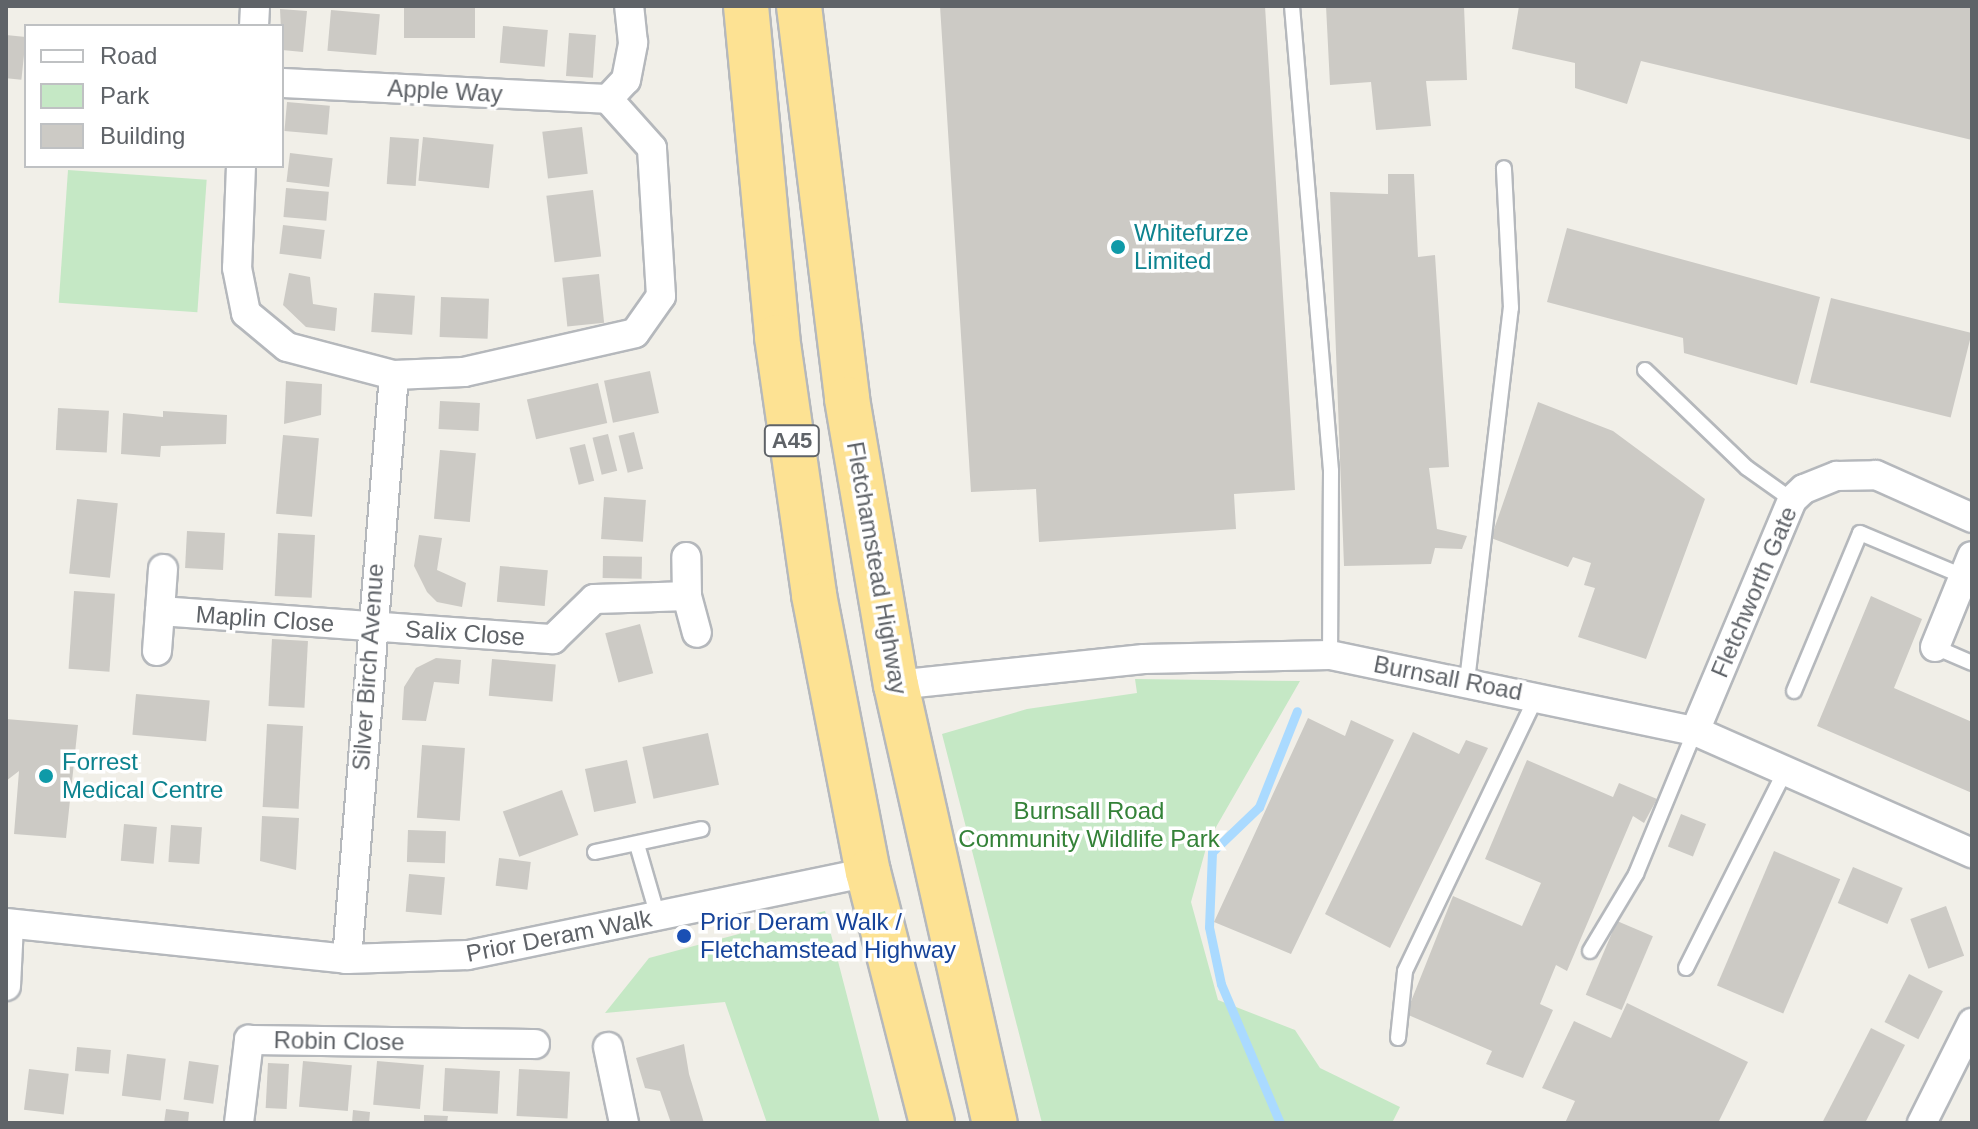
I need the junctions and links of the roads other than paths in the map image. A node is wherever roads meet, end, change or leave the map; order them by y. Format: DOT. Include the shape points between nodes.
graph roads {
  1 [pos="629,6"];
  2 [pos="746,6"];
  3 [pos="799,6"];
  4 [pos="1292,6"];
  5 [pos="284,83"];
  6 [pos="608,99"];
  7 [pos="241,168"];
  8 [pos="1504,168"];
  9 [pos="1645,370"];
  10 [pos="394,375"];
  11 [pos="1792,500"];
  12 [pos="1972,518"];
  13 [pos="686,557"];
  14 [pos="1967,566"];
  15 [pos="163,569"];
  16 [pos="687,596"];
  17 [pos="160,611"];
  18 [pos="371,626"];
  19 [pos="697,633"];
  20 [pos="1935,647"];
  21 [pos="157,651"];
  22 [pos="1330,655"];
  23 [pos="1972,663"];
  24 [pos="1467,681"];
  25 [pos="896,685"];
  26 [pos="1794,691"];
  27 [pos="1537,695"];
  28 [pos="1695,731"];
  29 [pos="1784,773"];
  30 [pos="702,829"];
  31 [pos="638,848"];
  32 [pos="595,852"];
  33 [pos="1972,853"];
  34 [pos="868,872"];
  35 [pos="658,917"];
  36 [pos="8,923"];
  37 [pos="1590,951"];
  38 [pos="347,959"];
  39 [pos="1686,968"];
  40 [pos="6,986"];
  41 [pos="1972,1023"];
  42 [pos="1398,1038"];
  43 [pos="608,1047"];
  44 [pos="521,1049"];
  45 [pos="239,1123"];
  46 [pos="624,1123"];
  47 [pos="932,1123"];
  48 [pos="995,1123"];
  49 [pos="1922,1123"];
  1 -- 6 [label="street" via="633,43 626,80"];
  2 -- 34 [label="highway, A45" via="777,337 838,734"];
  3 -- 25 [label="highway, Fletchamstead Highway / A45" via="847,399"];
  4 -- 22 [label="lane" via="1331,471"];
  5 -- 6 [label="street, Apple Way"];
  6 -- 10 [label="street" via="652,148 661,296 643,328 593,348 464,372"];
  7 -- 10 [label="street" via="237,268 246,313 287,347"];
  8 -- 24 [label="lane" via="1511,308"];
  9 -- 11 [label="lane" via="1747,468"];
  10 -- 18 [label="street, Silver Birch Avenue"];
  11 -- 12 [label="street, Fletchworth Gate" via="1837,476 1876,475"];
  11 -- 28 [label="street, Fletchworth Gate"];
  13 -- 16 [label="street"];
  14 -- 20 [label="street"];
  14 -- 26 [label="lane" via="1860,533"];
  15 -- 17 [label="street, Maplin Close"];
  16 -- 18 [label="street, Salix Close" via="594,599 553,639"];
  16 -- 19 [label="street"];
  17 -- 18 [label="street, Maplin Close"];
  17 -- 21 [label="street, Maplin Close"];
  18 -- 38 [label="street, Silver Birch Avenue"];
  20 -- 23 [label="lane"];
  22 -- 24 [label="street, Burnsall Road"];
  22 -- 25 [label="street, Burnsall Road" via="1144,659"];
  24 -- 27 [label="street, Burnsall Road"];
  25 -- 48 [label="highway, Fletchamstead Highway / A45"];
  27 -- 28 [label="street, Burnsall Road"];
  27 -- 42 [label="lane" via="1405,971"];
  28 -- 29 [label="street, Burnsall Road"];
  28 -- 37 [label="lane" via="1636,874"];
  29 -- 33 [label="street, Burnsall Road"];
  29 -- 39 [label="lane"];
  30 -- 31 [label="lane"];
  31 -- 32 [label="lane"];
  31 -- 35 [label="lane"];
  34 -- 35 [label="street, Prior Deram Walk"];
  34 -- 47 [label="highway, A45"];
  35 -- 38 [label="street, Prior Deram Walk" via="516,949"];
  36 -- 38 [label="street, Prior Deram Walk"];
  36 -- 40 [label="street"];
  41 -- 49 [label="street"];
  43 -- 46 [label="street"];
  44 -- 45 [label="street, Robin Close" via="249,1040"];
}
